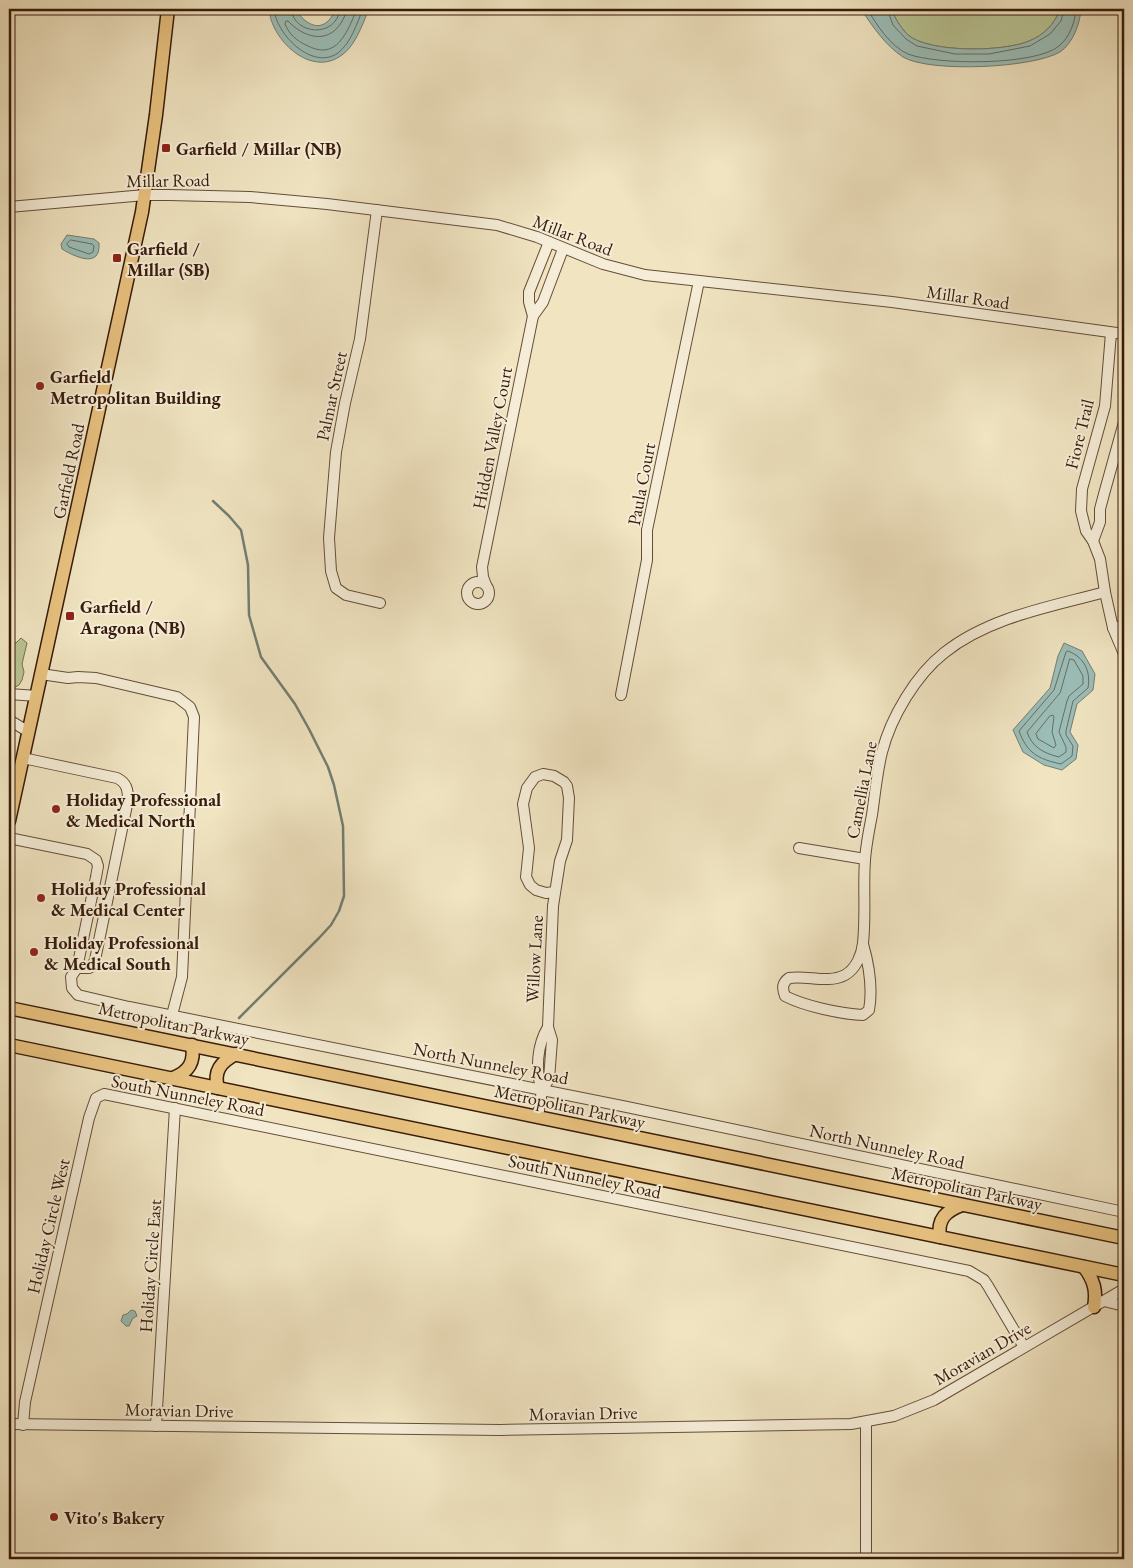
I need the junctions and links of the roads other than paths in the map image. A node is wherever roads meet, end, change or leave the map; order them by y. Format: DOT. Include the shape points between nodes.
graph roads {
  1 [pos="168,9"];
  2 [pos="145,196"];
  3 [pos="9,207"];
  4 [pos="377,210"];
  5 [pos="549,242"];
  6 [pos="563,249"];
  7 [pos="537,270"];
  8 [pos="552,276"];
  9 [pos="698,281"];
  10 [pos="533,316"];
  11 [pos="1111,333"];
  12 [pos="1124,334"];
  13 [pos="1124,422"];
  14 [pos="1093,541"];
  15 [pos="482,567"];
  16 [pos="472,583"];
  17 [pos="486,585"];
  18 [pos="1104,592"];
  19 [pos="380,603"];
  20 [pos="1124,626"];
  21 [pos="1113,628"];
  22 [pos="1124,654"];
  23 [pos="41,674"];
  24 [pos="9,694"];
  25 [pos="621,695"];
  26 [pos="37,696"];
  27 [pos="9,720"];
  28 [pos="29,732"];
  29 [pos="23,758"];
  30 [pos="9,821"];
  31 [pos="9,838"];
  32 [pos="799,848"];
  33 [pos="865,859"];
  34 [pos="555,892"];
  35 [pos="863,944"];
  36 [pos="77,968"];
  37 [pos="9,1008"];
  38 [pos="172,1015"];
  39 [pos="9,1045"];
  40 [pos="192,1045"];
  41 [pos="236,1054"];
  42 [pos="173,1078"];
  43 [pos="218,1088"];
  44 [pos="542,1090"];
  45 [pos="100,1095"];
  46 [pos="175,1108"];
  47 [pos="538,1117"];
  48 [pos="962,1205"];
  49 [pos="1124,1212"];
  50 [pos="940,1237"];
  51 [pos="1124,1238"];
  52 [pos="1084,1267"];
  53 [pos="1124,1276"];
  54 [pos="1124,1289"];
  55 [pos="1099,1304"];
  56 [pos="1124,1306"];
  57 [pos="1024,1348"];
  58 [pos="866,1423"];
  59 [pos="9,1424"];
  60 [pos="23,1425"];
  61 [pos="156,1426"];
  62 [pos="866,1559"];
  1 -- 2 [label="main road, Garfield Road"];
  2 -- 3 [label="street, Millar Road"];
  2 -- 4 [label="street, Millar Road" via="250,196"];
  2 -- 23 [label="main road, Garfield Road"];
  4 -- 5 [label="street, Millar Road" via="497,225"];
  4 -- 19 [label="street, Palmar Street" via="360,339 336,452 330,571 336,588"];
  5 -- 6 [label="street, Millar Road"];
  5 -- 7 [label="street, Hidden Valley Court"];
  6 -- 8 [label="street, Hidden Valley Court"];
  6 -- 9 [label="street, Millar Road" via="624,271"];
  7 -- 8 [label="street"];
  7 -- 10 [label="street, Hidden Valley Court" via="529,292"];
  8 -- 10 [label="street, Hidden Valley Court" via="543,302"];
  9 -- 11 [label="street, Millar Road" via="892,302"];
  9 -- 25 [label="street, Paula Court" via="647,530 647,560"];
  10 -- 15 [label="street, Hidden Valley Court"];
  11 -- 12 [label="street, Millar Road"];
  11 -- 14 [label="street, Fiore Trail" via="1105,406 1082,489 1081,511"];
  13 -- 14 [label="street"];
  14 -- 18 [label="street, Fiore Trail" via="1100,560"];
  15 -- 16 [label="street, Hidden Valley Court"];
  15 -- 17 [label="street, Hidden Valley Court"];
  16 -- 17 [label="street"];
  16 -- 17 [label="street" via="466,592 468,600 474,604 481,604 487,599"];
  18 -- 21 [label="street, Fiore Trail"];
  18 -- 33 [label="street, Camellia Lane" via="1000,622 977,632 935,661 906,699 883,750"];
  20 -- 21 [label="street"];
  21 -- 22 [label="street, Fiore Trail"];
  23 -- 26 [label="main road, Garfield Road"];
  23 -- 38 [label="street" via="96,678 177,697 190,707 194,717 182,977"];
  24 -- 26 [label="street"];
  26 -- 28 [label="main road, Garfield Road"];
  27 -- 28 [label="street"];
  28 -- 29 [label="main road, Garfield Road"];
  29 -- 30 [label="main road, Garfield Road"];
  29 -- 36 [label="street" via="117,778 126,785 128,800 95,960 89,968"];
  31 -- 36 [label="street, North Nunneley Road" via="87,854 96,860 96,877"];
  32 -- 33 [label="street"];
  33 -- 35 [label="street, Camellia Lane"];
  34 -- 34 [label="street, Willow Lane" via="567,840 569,798 564,782 543,774 535,776 526,788 523,804 529,848 526,877 536,890"];
  34 -- 44 [label="street, Willow Lane" via="548,1027 552,1040 549,1079"];
  35 -- 35 [label="street, Camellia Lane" via="871,1002 863,1015 850,1015 785,996 782,988 789,978 825,980 845,975 857,961"];
  36 -- 38 [label="street, North Nunneley Road" via="71,976 72,988 78,995"];
  37 -- 40 [label="main road, Metropolitan Parkway"];
  38 -- 44 [label="street, North Nunneley Road"];
  39 -- 42 [label="main road"];
  40 -- 41 [label="main road, Metropolitan Parkway"];
  40 -- 42 [label="main road" via="192,1064"];
  41 -- 43 [label="main road" via="227,1058 219,1068 216,1077"];
  41 -- 47 [label="main road, Metropolitan Parkway"];
  42 -- 43 [label="main road"];
  43 -- 50 [label="main road"];
  44 -- 47 [label="street, Willow Lane"];
  44 -- 49 [label="street, North Nunneley Road"];
  45 -- 46 [label="street, South Nunneley Road" via="110,1094"];
  45 -- 60 [label="street, Holiday Circle West" via="93,1103 89,1118"];
  46 -- 57 [label="street, South Nunneley Road" via="969,1271 984,1280"];
  46 -- 61 [label="street, Holiday Circle East"];
  47 -- 48 [label="main road, Metropolitan Parkway"];
  48 -- 50 [label="main road" via="943,1216"];
  48 -- 51 [label="main road, Metropolitan Parkway"];
  50 -- 52 [label="main road"];
  52 -- 53 [label="main road"];
  52 -- 55 [label="main road" via="1094,1285"];
  54 -- 55 [label="street, Moravian Drive"];
  55 -- 56 [label="street"];
  55 -- 57 [label="street, Moravian Drive"];
  57 -- 58 [label="street, Moravian Drive" via="921,1406"];
  58 -- 61 [label="street, Moravian Drive" via="500,1430"];
  58 -- 62 [label="street"];
  59 -- 60 [label="street, Moravian Drive"];
  60 -- 61 [label="street, Moravian Drive"];
}
